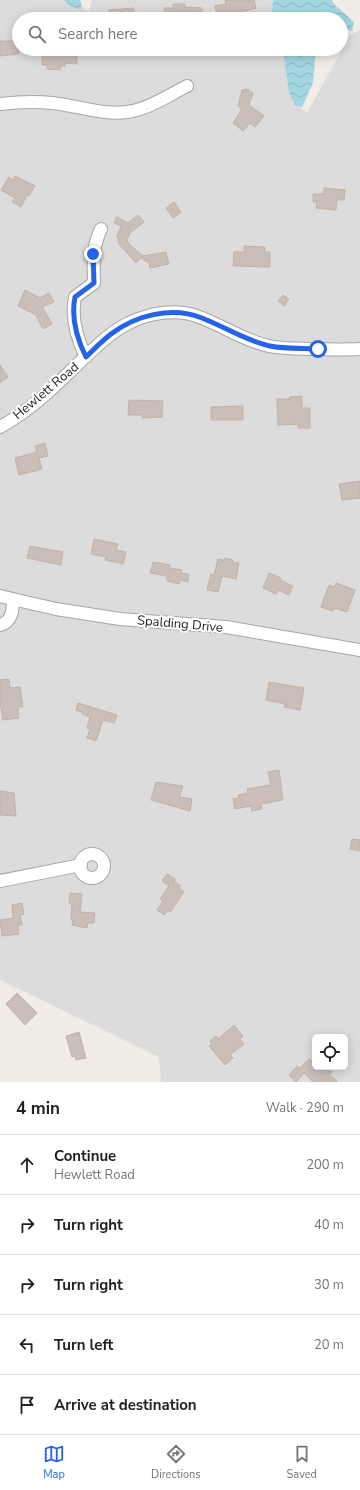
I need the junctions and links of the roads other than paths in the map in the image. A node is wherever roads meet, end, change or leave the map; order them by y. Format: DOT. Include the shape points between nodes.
graph roads {
  1 [pos="187,86"];
  2 [pos="0,104"];
  3 [pos="101,229"];
  4 [pos="360,349"];
  5 [pos="86,357"];
  6 [pos="0,427"];
  7 [pos="0,596"];
  8 [pos="13,599"];
  9 [pos="0,626"];
  10 [pos="360,650"];
  11 [pos="81,865"];
  12 [pos="0,881"];
  1 -- 2 [label="street" via="149,106 121,113 105,113 52,103"];
  3 -- 5 [label="street" via="93,254 94,283 75,297 73,306 79,343"];
  4 -- 5 [label="street, Hewlett Road" via="269,346 203,318 170,312 148,315 129,322 110,334"];
  5 -- 6 [label="street, Hewlett Road" via="48,392 13,420"];
  7 -- 8 [label="street, Spalding Drive"];
  8 -- 9 [label="street" via="11,616"];
  8 -- 10 [label="street, Spalding Drive" via="120,619 226,627"];
  11 -- 12 [label="street"];
}
